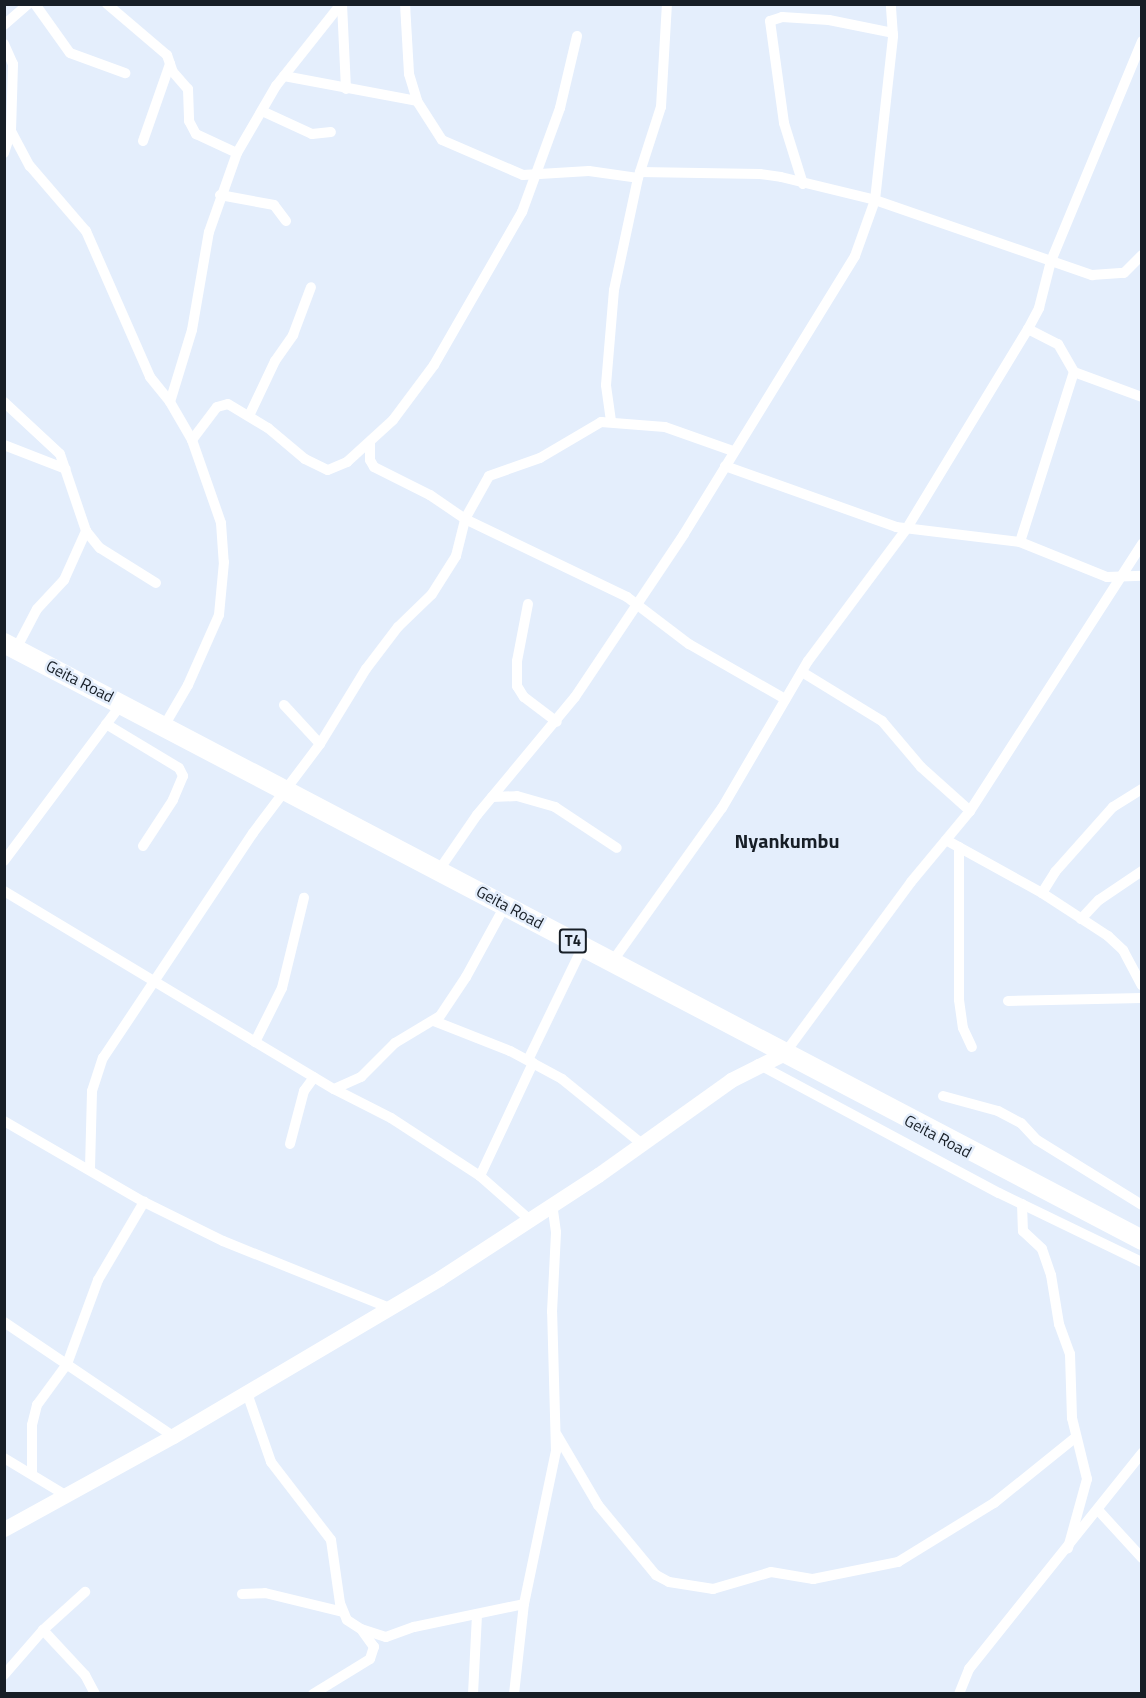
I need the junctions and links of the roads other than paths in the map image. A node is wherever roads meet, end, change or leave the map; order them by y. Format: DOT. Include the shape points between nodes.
graph roads {
  1 [pos="28,4"];
  2 [pos="35,4"];
  3 [pos="108,4"];
  4 [pos="341,4"];
  5 [pos="405,4"];
  6 [pos="667,4"];
  7 [pos="891,4"];
  8 [pos="4,25"];
  9 [pos="893,33"];
  10 [pos="577,36"];
  11 [pos="1142,41"];
  12 [pos="4,44"];
  13 [pos="170,64"];
  14 [pos="125,73"];
  15 [pos="284,76"];
  16 [pos="346,89"];
  17 [pos="417,101"];
  18 [pos="262,111"];
  19 [pos="11,131"];
  20 [pos="331,132"];
  21 [pos="143,141"];
  22 [pos="4,153"];
  23 [pos="237,153"];
  24 [pos="639,175"];
  25 [pos="534,177"];
  26 [pos="802,184"];
  27 [pos="220,195"];
  28 [pos="875,200"];
  29 [pos="286,221"];
  30 [pos="1142,255"];
  31 [pos="1051,261"];
  32 [pos="311,287"];
  33 [pos="1028,329"];
  34 [pos="1074,372"];
  35 [pos="1142,397"];
  36 [pos="4,402"];
  37 [pos="170,402"];
  38 [pos="249,416"];
  39 [pos="611,421"];
  40 [pos="192,440"];
  41 [pos="370,443"];
  42 [pos="4,445"];
  43 [pos="733,451"];
  44 [pos="725,466"];
  45 [pos="66,469"];
  46 [pos="465,519"];
  47 [pos="908,528"];
  48 [pos="86,531"];
  49 [pos="1020,542"];
  50 [pos="1142,544"];
  51 [pos="1142,576"];
  52 [pos="1120,577"];
  53 [pos="156,584"];
  54 [pos="636,603"];
  55 [pos="528,604"];
  56 [pos="10,646"];
  57 [pos="802,672"];
  58 [pos="785,699"];
  59 [pos="123,703"];
  60 [pos="284,705"];
  61 [pos="557,722"];
  62 [pos="106,724"];
  63 [pos="164,726"];
  64 [pos="320,744"];
  65 [pos="284,789"];
  66 [pos="1142,789"];
  67 [pos="492,796"];
  68 [pos="970,811"];
  69 [pos="946,840"];
  70 [pos="143,846"];
  71 [pos="959,847"];
  72 [pos="617,848"];
  73 [pos="4,861"];
  74 [pos="1140,869"];
  75 [pos="440,870"];
  76 [pos="4,891"];
  77 [pos="1042,893"];
  78 [pos="304,898"];
  79 [pos="506,904"];
  80 [pos="1081,919"];
  81 [pos="583,946"];
  82 [pos="612,962"];
  83 [pos="156,982"];
  84 [pos="1142,985"];
  85 [pos="1142,998"];
  86 [pos="1008,1000"];
  87 [pos="435,1020"];
  88 [pos="255,1042"];
  89 [pos="972,1047"];
  90 [pos="785,1053"];
  91 [pos="530,1062"];
  92 [pos="758,1064"];
  93 [pos="314,1077"];
  94 [pos="334,1089"];
  95 [pos="943,1096"];
  96 [pos="5,1122"];
  97 [pos="290,1144"];
  98 [pos="642,1144"];
  99 [pos="90,1168"];
  100 [pos="480,1176"];
  101 [pos="144,1202"];
  102 [pos="1022,1204"];
  103 [pos="552,1205"];
  104 [pos="1142,1205"];
  105 [pos="529,1219"];
  106 [pos="1142,1240"];
  107 [pos="1142,1262"];
  108 [pos="390,1308"];
  109 [pos="4,1322"];
  110 [pos="67,1364"];
  111 [pos="247,1393"];
  112 [pos="557,1435"];
  113 [pos="173,1436"];
  114 [pos="1076,1437"];
  115 [pos="1142,1453"];
  116 [pos="4,1458"];
  117 [pos="32,1474"];
  118 [pos="67,1496"];
  119 [pos="1098,1510"];
  120 [pos="4,1529"];
  121 [pos="1068,1548"];
  122 [pos="1142,1558"];
  123 [pos="86,1592"];
  124 [pos="242,1594"];
  125 [pos="524,1604"];
  126 [pos="343,1612"];
  127 [pos="477,1614"];
  128 [pos="361,1629"];
  129 [pos="43,1630"];
  130 [pos="4,1675"];
  131 [pos="959,1693"];
  132 [pos="95,1694"];
  133 [pos="313,1694"];
  134 [pos="473,1694"];
  135 [pos="514,1694"];
  1 -- 8 [label="street"];
  2 -- 14 [label="street" via="70,53"];
  3 -- 13 [label="street" via="162,49"];
  4 -- 15 [label="street"];
  4 -- 16 [label="street"];
  5 -- 17 [label="street" via="409,74"];
  6 -- 24 [label="street" via="661,107"];
  7 -- 9 [label="street"];
  9 -- 26 [label="street" via="829,20 782,17 770,21 784,123"];
  9 -- 28 [label="street"];
  10 -- 25 [label="street" via="560,108"];
  11 -- 31 [label="street"];
  12 -- 19 [label="street" via="13,64"];
  13 -- 21 [label="street"];
  13 -- 23 [label="street" via="188,89 190,128"];
  15 -- 16 [label="street"];
  15 -- 18 [label="street"];
  16 -- 17 [label="street"];
  17 -- 25 [label="street" via="431,128 453,148"];
  18 -- 20 [label="street" via="312,134"];
  18 -- 23 [label="street"];
  19 -- 22 [label="street"];
  19 -- 37 [label="street" via="30,166 86,231 150,377"];
  23 -- 27 [label="street"];
  24 -- 25 [label="street" via="589,171"];
  24 -- 26 [label="street" via="760,174"];
  24 -- 39 [label="street" via="614,290 606,377"];
  25 -- 41 [label="street" via="522,212 434,365 393,420"];
  26 -- 28 [label="street"];
  27 -- 29 [label="street" via="274,205"];
  27 -- 37 [label="street" via="197,286 192,330"];
  28 -- 31 [label="street"];
  28 -- 43 [label="street" via="855,256"];
  30 -- 31 [label="street" via="1130,270 1104,276 1075,272"];
  31 -- 33 [label="street" via="1039,308"];
  32 -- 38 [label="street" via="293,335 275,361"];
  33 -- 34 [label="street" via="1058,344"];
  33 -- 47 [label="street"];
  34 -- 35 [label="street"];
  34 -- 49 [label="street"];
  36 -- 45 [label="street" via="51,444"];
  37 -- 40 [label="street"];
  38 -- 40 [label="street" via="228,404 217,407"];
  38 -- 41 [label="street" via="305,459 328,470 347,462"];
  39 -- 43 [label="street" via="664,427"];
  39 -- 46 [label="street" via="588,426 540,458 489,476"];
  40 -- 63 [label="street" via="220,523 223,589 214,631"];
  41 -- 46 [label="street" via="372,465 430,495"];
  42 -- 45 [label="street"];
  43 -- 44 [label="street"];
  44 -- 47 [label="street" via="878,522"];
  44 -- 54 [label="street"];
  45 -- 48 [label="street"];
  46 -- 54 [label="street"];
  46 -- 64 [label="street" via="452,563 432,594 398,627 366,669"];
  47 -- 49 [label="street"];
  47 -- 57 [label="street"];
  48 -- 53 [label="street" via="100,548"];
  48 -- 56 [label="street" via="64,580"];
  49 -- 52 [label="street" via="1098,574"];
  50 -- 52 [label="street"];
  51 -- 52 [label="street"];
  52 -- 68 [label="street"];
  54 -- 58 [label="street" via="688,644"];
  54 -- 61 [label="street"];
  55 -- 61 [label="street" via="517,662 517,686 524,697"];
  56 -- 59 [label="highway, Geita Road / T4"];
  57 -- 58 [label="street"];
  57 -- 68 [label="street" via="882,721 921,767"];
  58 -- 82 [label="street" via="722,808"];
  59 -- 62 [label="street"];
  59 -- 63 [label="highway, Geita Road / T4"];
  60 -- 64 [label="street"];
  61 -- 67 [label="street"];
  62 -- 70 [label="street" via="179,768 183,776 173,800"];
  62 -- 73 [label="street"];
  63 -- 65 [label="highway, Geita Road / T4"];
  64 -- 65 [label="street"];
  65 -- 75 [label="highway, Geita Road / T4"];
  65 -- 83 [label="street"];
  66 -- 77 [label="street" via="1113,807 1055,872"];
  67 -- 72 [label="street" via="517,796 555,807"];
  67 -- 75 [label="street"];
  68 -- 69 [label="street"];
  69 -- 71 [label="street"];
  69 -- 90 [label="street"];
  71 -- 77 [label="street"];
  71 -- 89 [label="street" via="959,1000 963,1028"];
  74 -- 80 [label="street"];
  75 -- 79 [label="highway, Geita Road / T4"];
  76 -- 83 [label="street"];
  77 -- 80 [label="street"];
  78 -- 88 [label="street" via="282,988"];
  79 -- 81 [label="highway, Geita Road / T4"];
  79 -- 87 [label="street" via="458,992"];
  80 -- 84 [label="street" via="1123,950"];
  81 -- 82 [label="highway, Geita Road / T4"];
  81 -- 91 [label="street"];
  82 -- 90 [label="highway, Geita Road / T4"];
  83 -- 88 [label="street"];
  83 -- 99 [label="street" via="95,1073"];
  85 -- 86 [label="street"];
  87 -- 91 [label="street"];
  87 -- 94 [label="street" via="395,1042 361,1077"];
  88 -- 93 [label="street"];
  90 -- 92 [label="main road"];
  90 -- 106 [label="highway, Geita Road / T4" via="1009,1174"];
  91 -- 98 [label="street" via="562,1079"];
  91 -- 100 [label="street"];
  92 -- 98 [label="main road"];
  92 -- 102 [label="street"];
  93 -- 94 [label="street"];
  93 -- 97 [label="street" via="304,1092"];
  94 -- 100 [label="street" via="391,1118"];
  95 -- 104 [label="street" via="998,1111"];
  96 -- 99 [label="street"];
  98 -- 103 [label="main road"];
  99 -- 101 [label="street"];
  100 -- 105 [label="street"];
  101 -- 108 [label="street" via="223,1241"];
  101 -- 110 [label="street" via="98,1280"];
  102 -- 107 [label="street"];
  102 -- 114 [label="street" via="1023,1230 1047,1260 1059,1324 1067,1340 1070,1407"];
  103 -- 105 [label="main road"];
  103 -- 112 [label="street" via="556,1232 552,1312"];
  105 -- 108 [label="main road"];
  108 -- 111 [label="main road"];
  109 -- 110 [label="street"];
  110 -- 113 [label="street"];
  110 -- 117 [label="street" via="37,1404 32,1425"];
  111 -- 113 [label="main road"];
  111 -- 126 [label="street" via="271,1462 331,1540"];
  112 -- 114 [label="street" via="598,1505 656,1575 669,1582 713,1589 771,1572 813,1579 898,1562 994,1503"];
  112 -- 125 [label="street" via="555,1467"];
  113 -- 118 [label="main road"];
  114 -- 121 [label="street" via="1087,1479"];
  115 -- 119 [label="street"];
  116 -- 117 [label="street"];
  117 -- 118 [label="street"];
  118 -- 120 [label="main road"];
  119 -- 121 [label="street"];
  119 -- 122 [label="street"];
  121 -- 131 [label="street" via="969,1669"];
  123 -- 129 [label="street"];
  124 -- 126 [label="street" via="265,1593"];
  125 -- 127 [label="street"];
  125 -- 135 [label="street"];
  126 -- 128 [label="street"];
  127 -- 128 [label="street" via="386,1637"];
  127 -- 134 [label="street"];
  128 -- 133 [label="street" via="374,1647 369,1659"];
  129 -- 130 [label="street"];
  129 -- 132 [label="street"];
}
